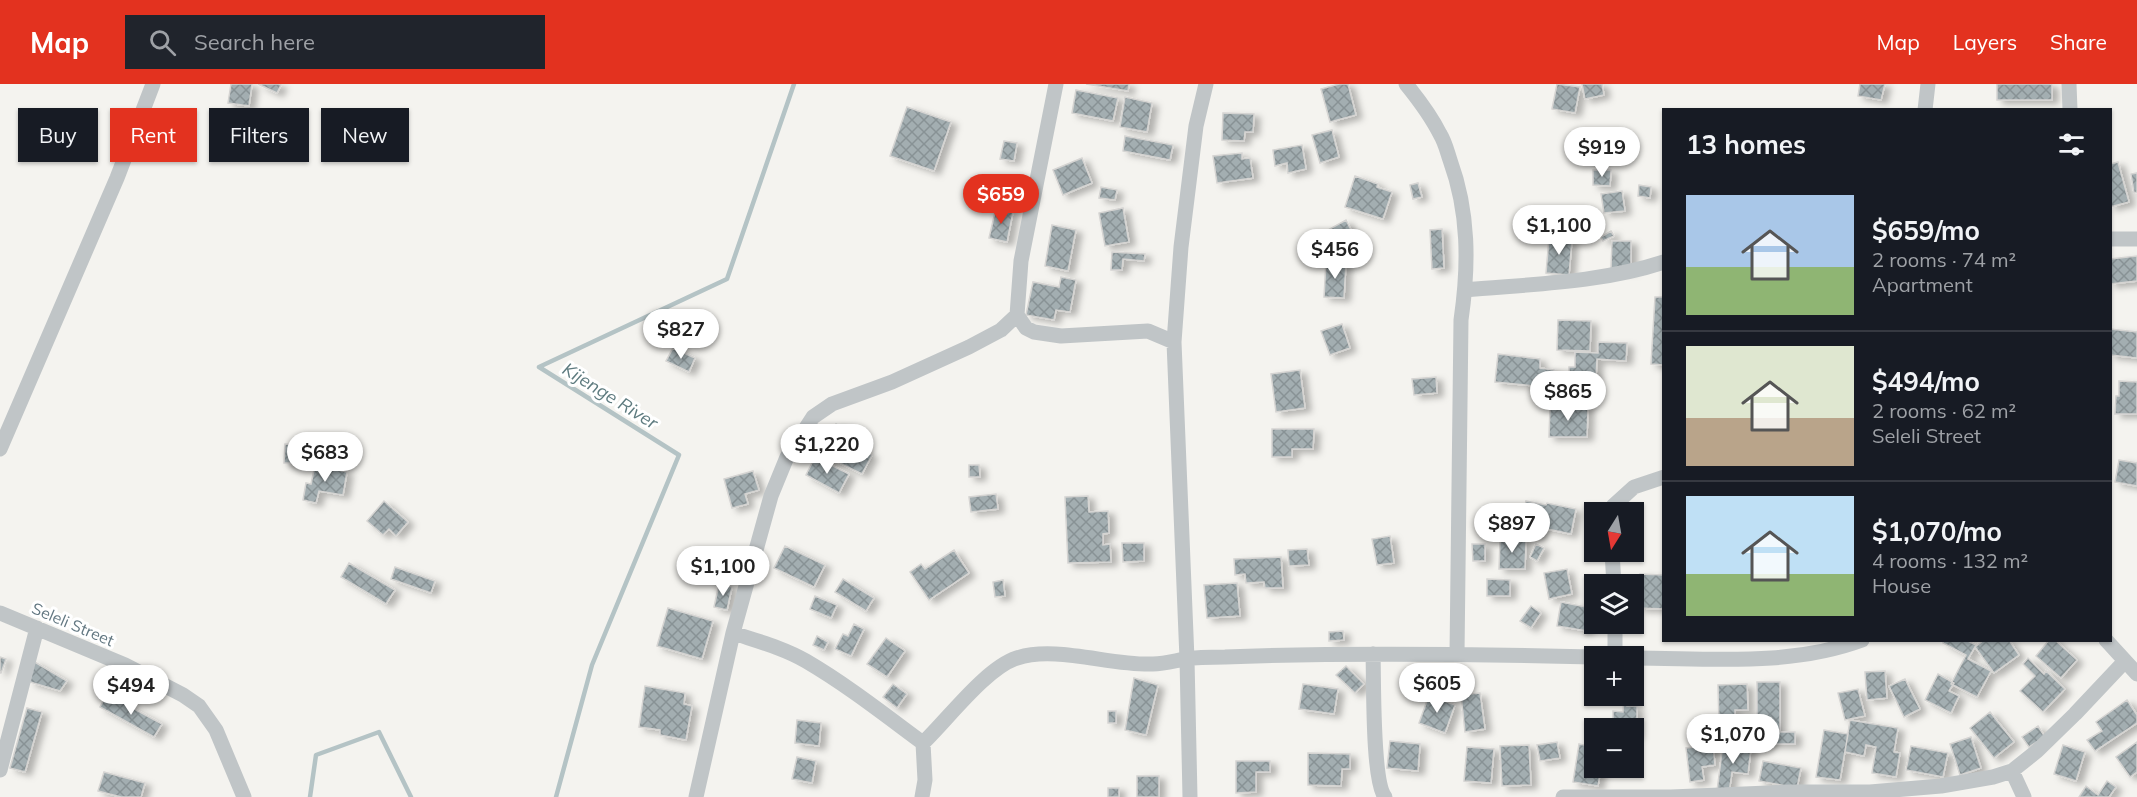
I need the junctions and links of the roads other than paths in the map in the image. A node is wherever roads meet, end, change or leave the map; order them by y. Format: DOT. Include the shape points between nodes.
graph roads {
  1 [pos="153,84"];
  2 [pos="1056,84"];
  3 [pos="1206,84"];
  4 [pos="1406,84"];
  5 [pos="1928,84"];
  6 [pos="2069,84"];
  7 [pos="1925,108"];
  8 [pos="2070,108"];
  9 [pos="2137,238"];
  10 [pos="2112,239"];
  11 [pos="1662,263"];
  12 [pos="1465,290"];
  13 [pos="1017,315"];
  14 [pos="1174,342"];
  15 [pos="0,449"];
  16 [pos="1662,478"];
  17 [pos="1618,502"];
  18 [pos="0,613"];
  19 [pos="37,628"];
  20 [pos="733,633"];
  21 [pos="1855,642"];
  22 [pos="2108,642"];
  23 [pos="1373,654"];
  24 [pos="1457,654"];
  25 [pos="1584,657"];
  26 [pos="1644,658"];
  27 [pos="1187,659"];
  28 [pos="2125,661"];
  29 [pos="2137,674"];
  30 [pos="923,743"];
  31 [pos="0,770"];
  32 [pos="2012,771"];
  33 [pos="244,797"];
  34 [pos="696,797"];
  35 [pos="922,797"];
  36 [pos="1190,797"];
  37 [pos="1385,797"];
  38 [pos="1563,797"];
  39 [pos="2024,797"];
  1 -- 15 [label="street" via="117,178"];
  2 -- 13 [label="street" via="1021,261"];
  3 -- 14 [label="street" via="1196,126"];
  4 -- 12 [label="street" via="1442,135 1457,178 1467,239"];
  5 -- 7 [label="street"];
  6 -- 8 [label="street"];
  9 -- 10 [label="street"];
  11 -- 12 [label="street" via="1631,273"];
  12 -- 24 [label="street" via="1461,320"];
  13 -- 14 [label="street" via="1034,332 1061,336 1148,331"];
  13 -- 20 [label="street" via="1001,330 969,347 832,404 813,417 787,457 771,496"];
  14 -- 27 [label="street"];
  16 -- 17 [label="street" via="1634,487"];
  18 -- 19 [label="street, Seleli Street"];
  19 -- 31 [label="street"];
  19 -- 33 [label="street, Seleli Street" via="124,665 199,706 216,730"];
  20 -- 30 [label="street" via="805,660"];
  20 -- 34 [label="street"];
  21 -- 26 [label="street" via="1813,655"];
  22 -- 28 [label="street"];
  23 -- 24 [label="street"];
  23 -- 27 [label="street"];
  23 -- 37 [label="street" via="1376,755"];
  24 -- 25 [label="street"];
  27 -- 30 [label="street" via="1155,664 1037,655 1014,659 974,689"];
  27 -- 36 [label="street"];
  28 -- 29 [label="street"];
  28 -- 32 [label="street" via="2037,751"];
  30 -- 35 [label="street"];
  32 -- 38 [label="street" via="1941,786 1870,792"];
  32 -- 39 [label="street"];
}
